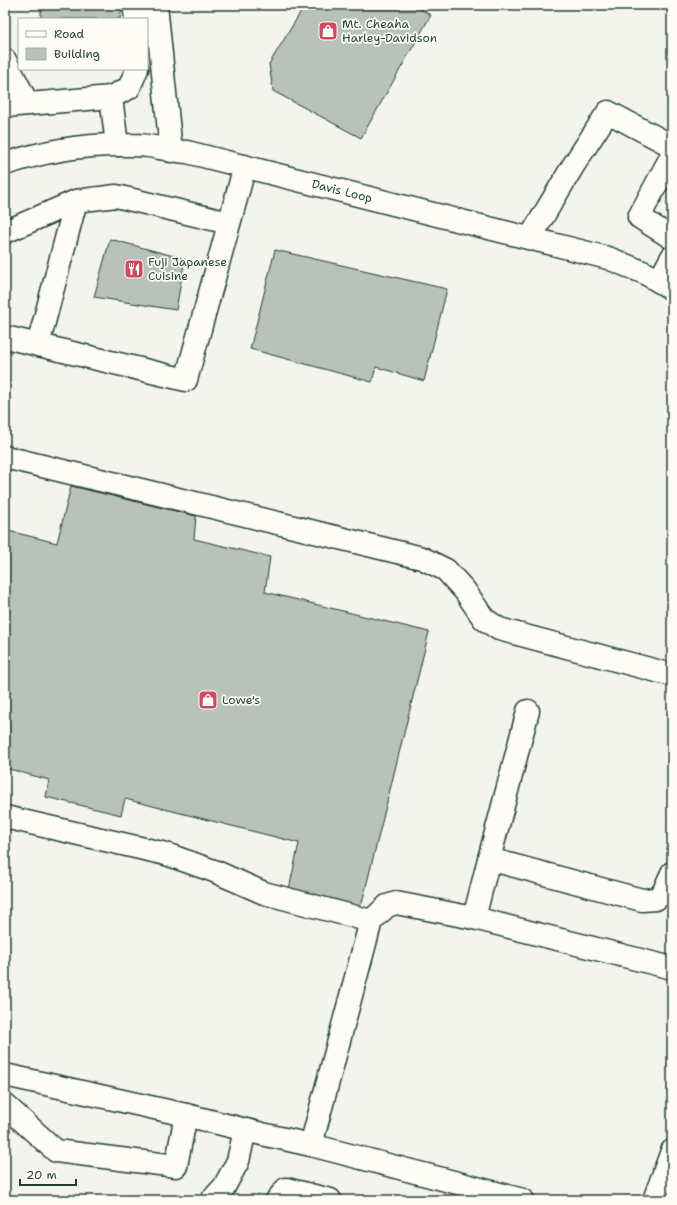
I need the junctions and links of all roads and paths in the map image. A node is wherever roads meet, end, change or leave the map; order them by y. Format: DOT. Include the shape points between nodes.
graph roads {
  1 [pos="134,5"];
  2 [pos="156,5"];
  3 [pos="136,18"];
  4 [pos="5,60"];
  5 [pos="163,73"];
  6 [pos="135,74"];
  7 [pos="111,97"];
  8 [pos="28,104"];
  9 [pos="5,106"];
  10 [pos="116,145"];
  11 [pos="672,146"];
  12 [pos="171,151"];
  13 [pos="672,155"];
  14 [pos="5,164"];
  15 [pos="245,166"];
  16 [pos="76,201"];
  17 [pos="230,224"];
  18 [pos="5,232"];
  19 [pos="530,238"];
  20 [pos="672,238"];
  21 [pos="672,257"];
  22 [pos="665,285"];
  23 [pos="5,337"];
  24 [pos="38,345"];
  25 [pos="5,457"];
  26 [pos="672,675"];
  27 [pos="528,711"];
  28 [pos="5,817"];
  29 [pos="489,859"];
  30 [pos="672,873"];
  31 [pos="474,918"];
  32 [pos="372,921"];
  33 [pos="672,968"];
  34 [pos="5,1075"];
  35 [pos="5,1106"];
  36 [pos="186,1115"];
  37 [pos="246,1130"];
  38 [pos="311,1145"];
  39 [pos="672,1151"];
  40 [pos="212,1200"];
  41 [pos="276,1200"];
  42 [pos="330,1200"];
  43 [pos="523,1200"];
  44 [pos="654,1200"];
  1 -- 3 [label="street"];
  2 -- 5 [label="street"];
  4 -- 8 [label="street"];
  5 -- 6 [label="street"];
  5 -- 12 [label="street"];
  6 -- 7 [label="street" via="129,88"];
  7 -- 8 [label="street"];
  7 -- 10 [label="street"];
  8 -- 9 [label="street"];
  10 -- 12 [label="street, Davis Loop" via="147,146"];
  10 -- 14 [label="street, Davis Loop" via="65,149"];
  11 -- 19 [label="street" via="608,112"];
  12 -- 15 [label="street, Davis Loop" via="187,152"];
  13 -- 20 [label="street" via="639,217"];
  15 -- 17 [label="street"];
  15 -- 19 [label="street, Davis Loop"];
  16 -- 17 [label="street" via="116,196"];
  16 -- 18 [label="street"];
  16 -- 24 [label="street"];
  17 -- 24 [label="street" via="186,380"];
  19 -- 22 [label="street, Davis Loop" via="608,258 645,273"];
  21 -- 22 [label="street"];
  23 -- 24 [label="street"];
  25 -- 26 [label="street" via="422,558 446,570 465,591 484,619 499,629"];
  27 -- 29 [label="street"];
  28 -- 32 [label="street" via="166,854 264,893"];
  29 -- 30 [label="street" via="642,900 656,899 663,893"];
  29 -- 31 [label="street"];
  31 -- 32 [label="street" via="396,903 387,906"];
  31 -- 33 [label="street"];
  32 -- 38 [label="street"];
  34 -- 36 [label="street"];
  35 -- 36 [label="street" via="56,1151 176,1166"];
  36 -- 37 [label="street"];
  37 -- 38 [label="street"];
  37 -- 40 [label="street" via="238,1161 224,1187"];
  38 -- 43 [label="street"];
  39 -- 44 [label="street"];
  41 -- 42 [label="street" via="286,1189"];
}
